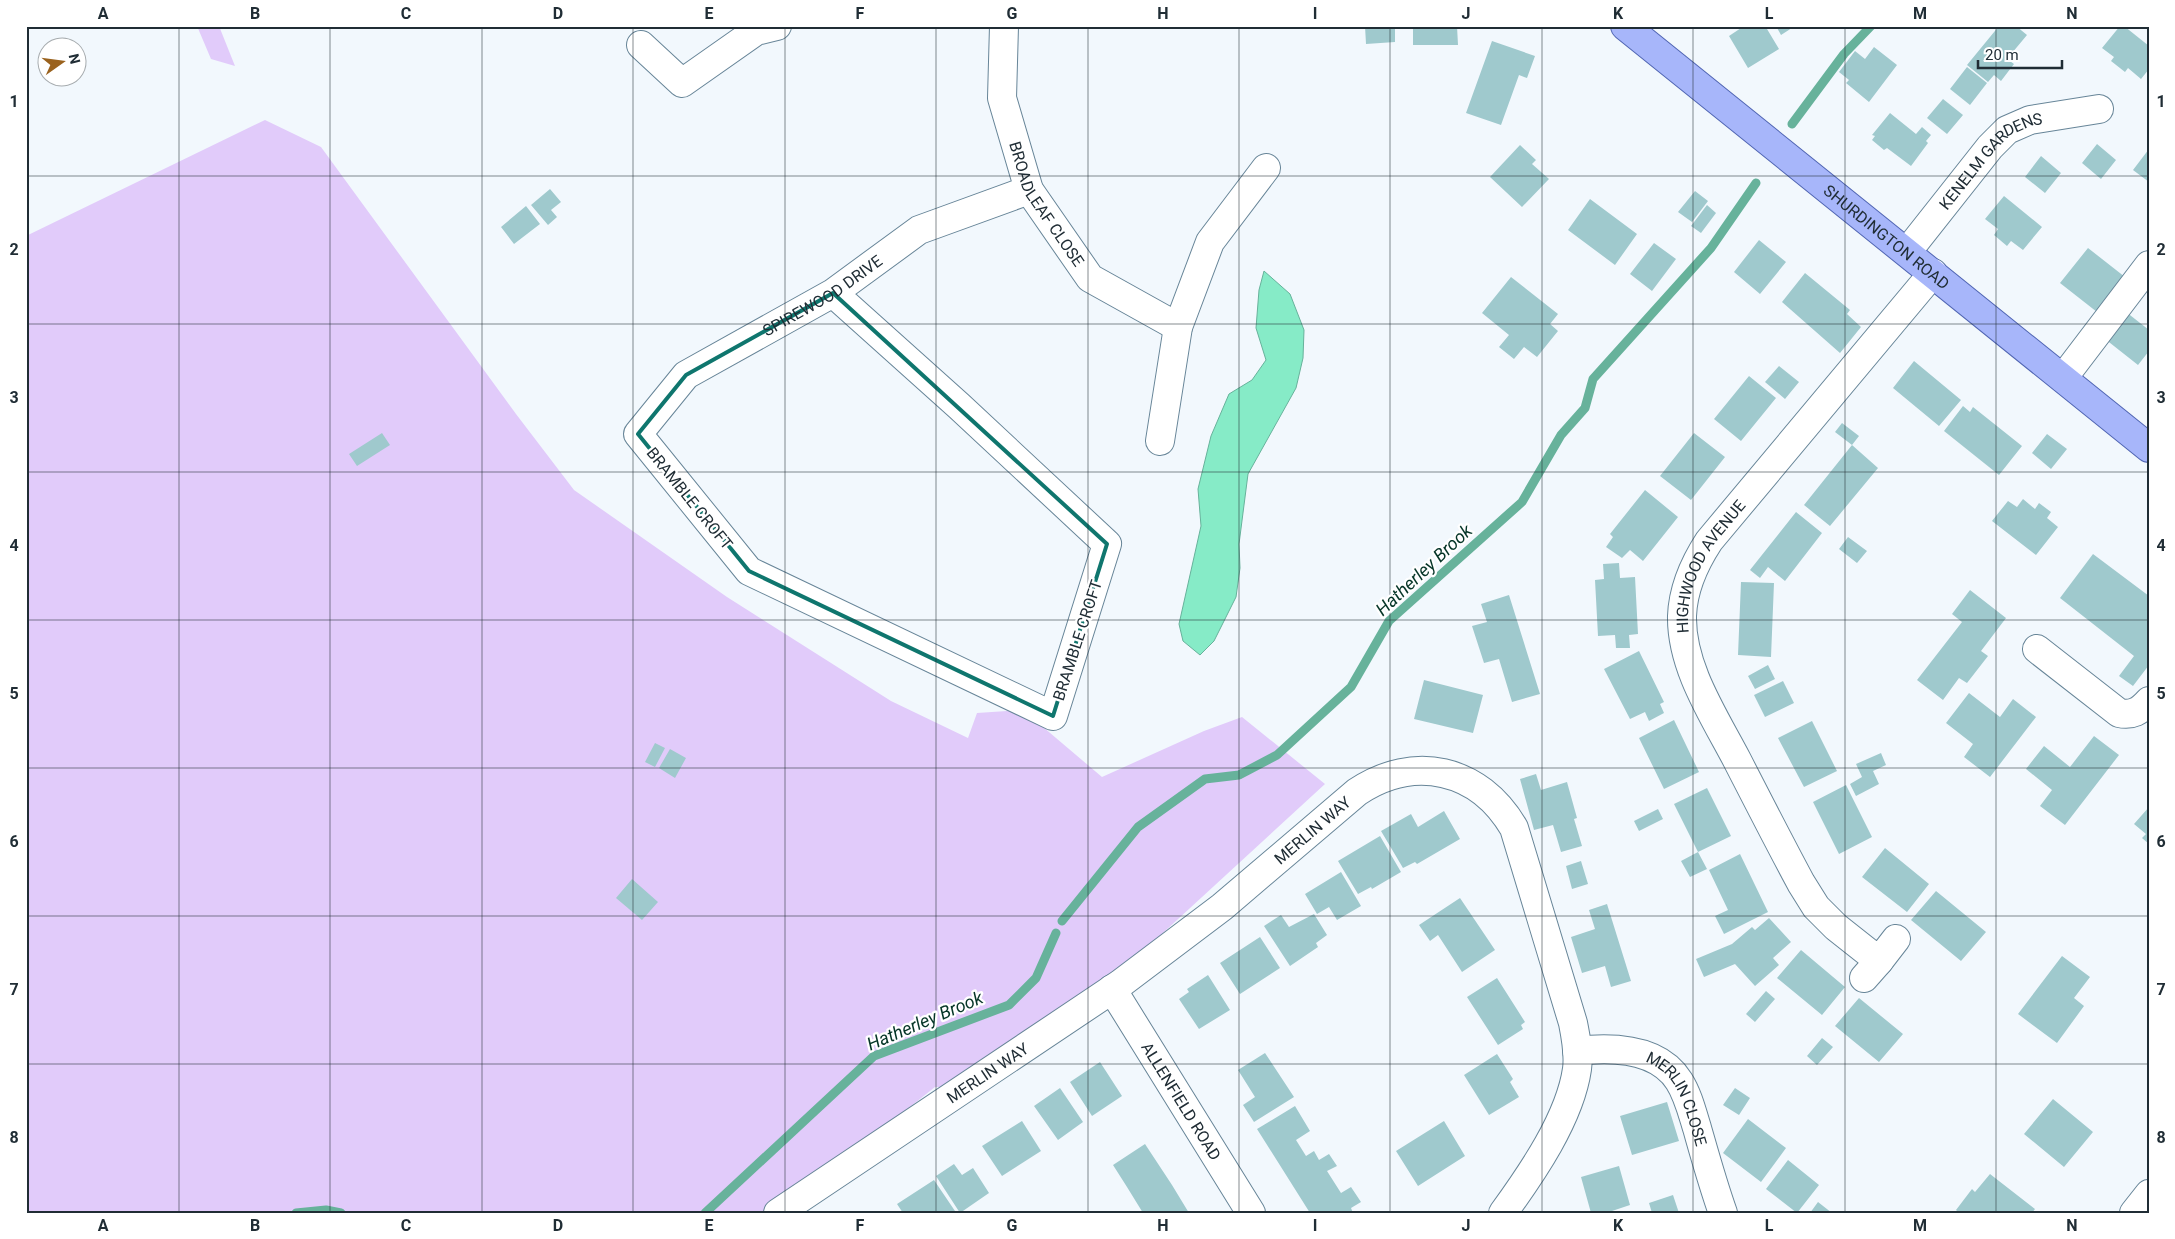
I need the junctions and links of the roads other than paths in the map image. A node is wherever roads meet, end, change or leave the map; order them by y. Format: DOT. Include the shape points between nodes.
graph roads {
  1 [pos="777,26"];
  2 [pos="1004,26"];
  3 [pos="1625,26"];
  4 [pos="641,45"];
  5 [pos="2099,110"];
  6 [pos="1266,168"];
  7 [pos="1029,190"];
  8 [pos="1908,252"];
  9 [pos="2149,265"];
  10 [pos="1933,273"];
  11 [pos="833,293"];
  12 [pos="1178,327"];
  13 [pos="2063,378"];
  14 [pos="638,434"];
  15 [pos="1160,440"];
  16 [pos="2149,448"];
  17 [pos="2036,650"];
  18 [pos="2149,701"];
  19 [pos="1896,940"];
  20 [pos="1112,989"];
  21 [pos="1578,1051"];
  22 [pos="2149,1194"];
  23 [pos="778,1213"];
  24 [pos="1252,1213"];
  25 [pos="1503,1213"];
  26 [pos="1723,1213"];
  27 [pos="2134,1213"];
  1 -- 4 [label="street" via="756,31 682,83"];
  2 -- 7 [label="street, BROADLEAF CLOSE" via="1002,98"];
  3 -- 8 [label="main road, SHURDINGTON ROAD"];
  5 -- 8 [label="street, KENELM GARDENS" via="2030,120 2007,130"];
  6 -- 12 [label="street" via="1210,242"];
  7 -- 11 [label="street, SPIREWOOD DRIVE" via="919,230"];
  7 -- 12 [label="street, BROADLEAF CLOSE" via="1090,278"];
  8 -- 10 [label="main road, SHURDINGTON ROAD"];
  9 -- 13 [label="street"];
  10 -- 13 [label="main road, SHURDINGTON ROAD"];
  10 -- 19 [label="street, HIGHWOOD AVENUE" via="1709,541 1689,576 1682,616 1688,656 1703,694 1800,883 1816,907 1871,970"];
  11 -- 14 [label="street, SPIREWOOD DRIVE" via="686,375"];
  11 -- 14 [label="street, BRAMBLE CROFT" via="1107,544 1053,716 749,571"];
  12 -- 15 [label="street"];
  13 -- 16 [label="main road, SHURDINGTON ROAD"];
  17 -- 18 [label="street" via="2119,713 2135,713"];
  20 -- 21 [label="street, MERLIN WAY" via="1222,907 1356,792 1390,774 1446,772 1489,796 1514,828 1574,1023"];
  20 -- 23 [label="street, MERLIN WAY"];
  20 -- 24 [label="street, ALLENFIELD ROAD"];
  21 -- 25 [label="street, MERLIN WAY" via="1573,1089 1561,1119"];
  21 -- 26 [label="street, MERLIN CLOSE" via="1627,1050 1642,1054 1656,1060 1678,1080 1691,1110"];
  22 -- 27 [label="street"];
}
